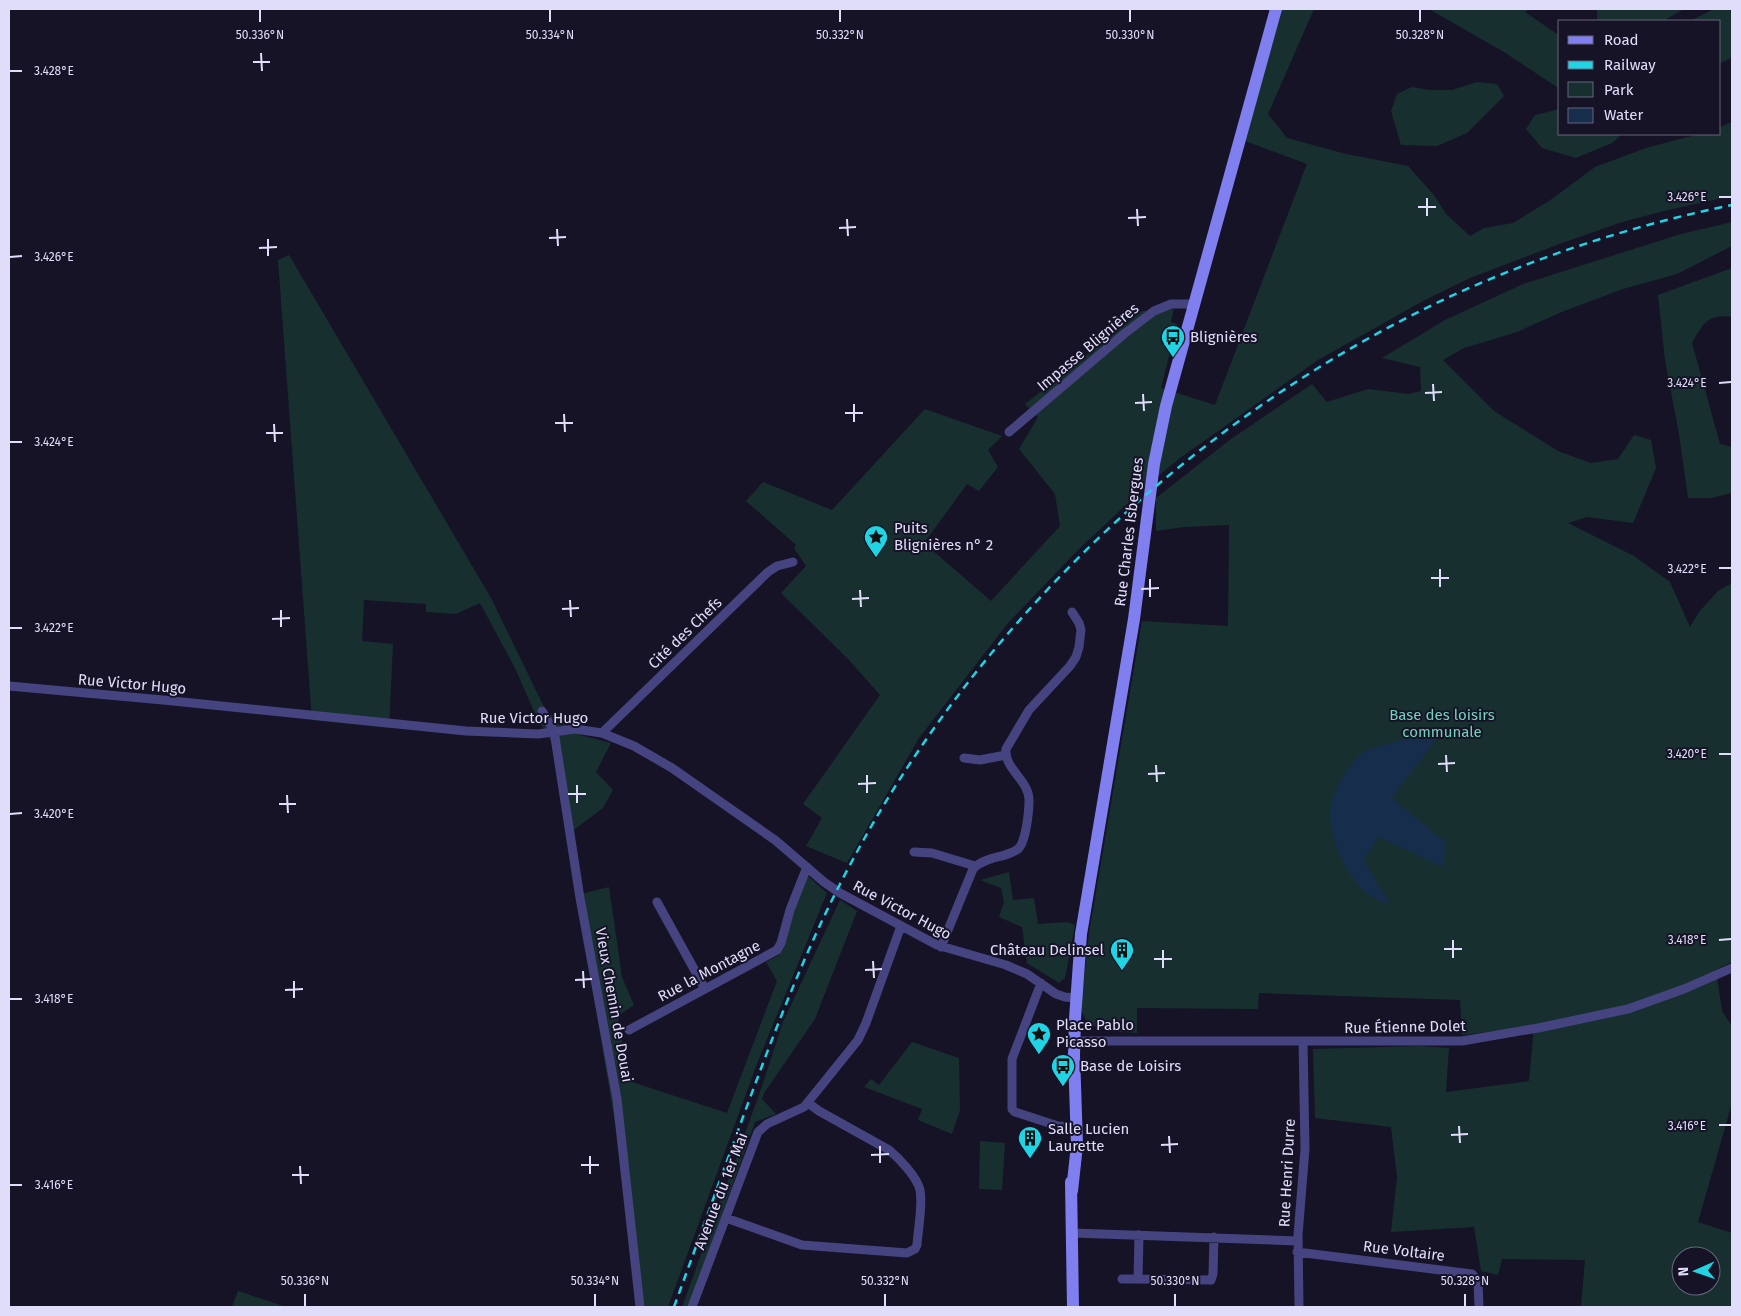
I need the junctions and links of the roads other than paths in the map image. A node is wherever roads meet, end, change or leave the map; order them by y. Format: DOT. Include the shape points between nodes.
graph roads {
  1 [pos="1276,9"];
  2 [pos="1194,304"];
  3 [pos="1009,432"];
  4 [pos="793,562"];
  5 [pos="1072,612"];
  6 [pos="9,686"];
  7 [pos="542,711"];
  8 [pos="554,731"];
  9 [pos="602,733"];
  10 [pos="1006,755"];
  11 [pos="964,758"];
  12 [pos="914,852"];
  13 [pos="975,866"];
  14 [pos="807,867"];
  15 [pos="657,902"];
  16 [pos="901,926"];
  17 [pos="941,947"];
  18 [pos="1732,968"];
  19 [pos="1041,982"];
  20 [pos="705,989"];
  21 [pos="1072,998"];
  22 [pos="629,1030"];
  23 [pos="1071,1041"];
  24 [pos="1303,1041"];
  25 [pos="808,1103"];
  26 [pos="1073,1127"];
  27 [pos="726,1218"];
  28 [pos="1073,1233"];
  29 [pos="1139,1235"];
  30 [pos="1214,1237"];
  31 [pos="1297,1241"];
  32 [pos="1298,1252"];
  33 [pos="1122,1279"];
  34 [pos="1138,1279"];
  35 [pos="640,1307"];
  36 [pos="692,1307"];
  37 [pos="1073,1307"];
  38 [pos="1299,1307"];
  39 [pos="1479,1307"];
  1 -- 2 [label="main road, Rue Charles Isbergues"];
  2 -- 3 [label="street, Impasse Blignières" via="1170,304 1154,311"];
  2 -- 21 [label="main road, Rue Charles Isbergues" via="1159,433 1134,619"];
  4 -- 9 [label="street, Cité des Chefs" via="768,572"];
  5 -- 10 [label="street" via="1081,630 1076,657 1028,710 1010,739"];
  6 -- 8 [label="street, Rue Victor Hugo" via="466,731 532,734"];
  7 -- 8 [label="street, Vieux Chemin de Douai"];
  8 -- 9 [label="street, Rue Victor Hugo" via="582,729"];
  8 -- 35 [label="street, Vieux Chemin de Douai" via="617,1100"];
  9 -- 14 [label="street, Rue Victor Hugo" via="634,746 672,768 775,840"];
  10 -- 11 [label="street" via="980,760"];
  10 -- 13 [label="street" via="1029,797 1024,840 1018,849"];
  12 -- 13 [label="street" via="932,853"];
  13 -- 17 [label="street"];
  14 -- 16 [label="street, Rue Victor Hugo" via="836,891"];
  14 -- 20 [label="street, Rue la Montagne" via="777,950"];
  15 -- 20 [label="street"];
  16 -- 17 [label="street, Rue Victor Hugo"];
  16 -- 25 [label="street, Avenue du 1er Mai" via="861,1035"];
  17 -- 19 [label="street, Rue Victor Hugo" via="1006,965"];
  18 -- 24 [label="street, Rue Étienne Dolet" via="1628,1009 1486,1038 1446,1042"];
  19 -- 21 [label="street, Rue Victor Hugo" via="1056,994"];
  19 -- 26 [label="street" via="1012,1059 1012,1107 1014,1112 1058,1126"];
  20 -- 22 [label="street, Rue la Montagne"];
  21 -- 23 [label="main road, Rue Charles Isbergues"];
  23 -- 24 [label="street, Rue Étienne Dolet"];
  23 -- 26 [label="main road, Rue Charles Isbergues"];
  24 -- 31 [label="street, Rue Henri Durre" via="1305,1157"];
  25 -- 27 [label="street, Avenue du 1er Mai" via="758,1132"];
  25 -- 27 [label="street" via="889,1150 914,1178 920,1195 915,1249 908,1252 802,1244"];
  26 -- 28 [label="main road, Rue Charles Isbergues" via="1076,1161 1072,1191"];
  27 -- 36 [label="street, Avenue du 1er Mai"];
  28 -- 29 [label="street"];
  28 -- 37 [label="main road, Rue Charles Isbergues"];
  29 -- 30 [label="street"];
  29 -- 34 [label="street"];
  30 -- 31 [label="street"];
  30 -- 34 [label="street" via="1211,1280"];
  31 -- 32 [label="street, Rue Henri Durre"];
  32 -- 38 [label="street, Rue Henri Durre"];
  32 -- 39 [label="street, Rue Voltaire" via="1472,1274 1478,1281"];
  33 -- 34 [label="street"];
}
